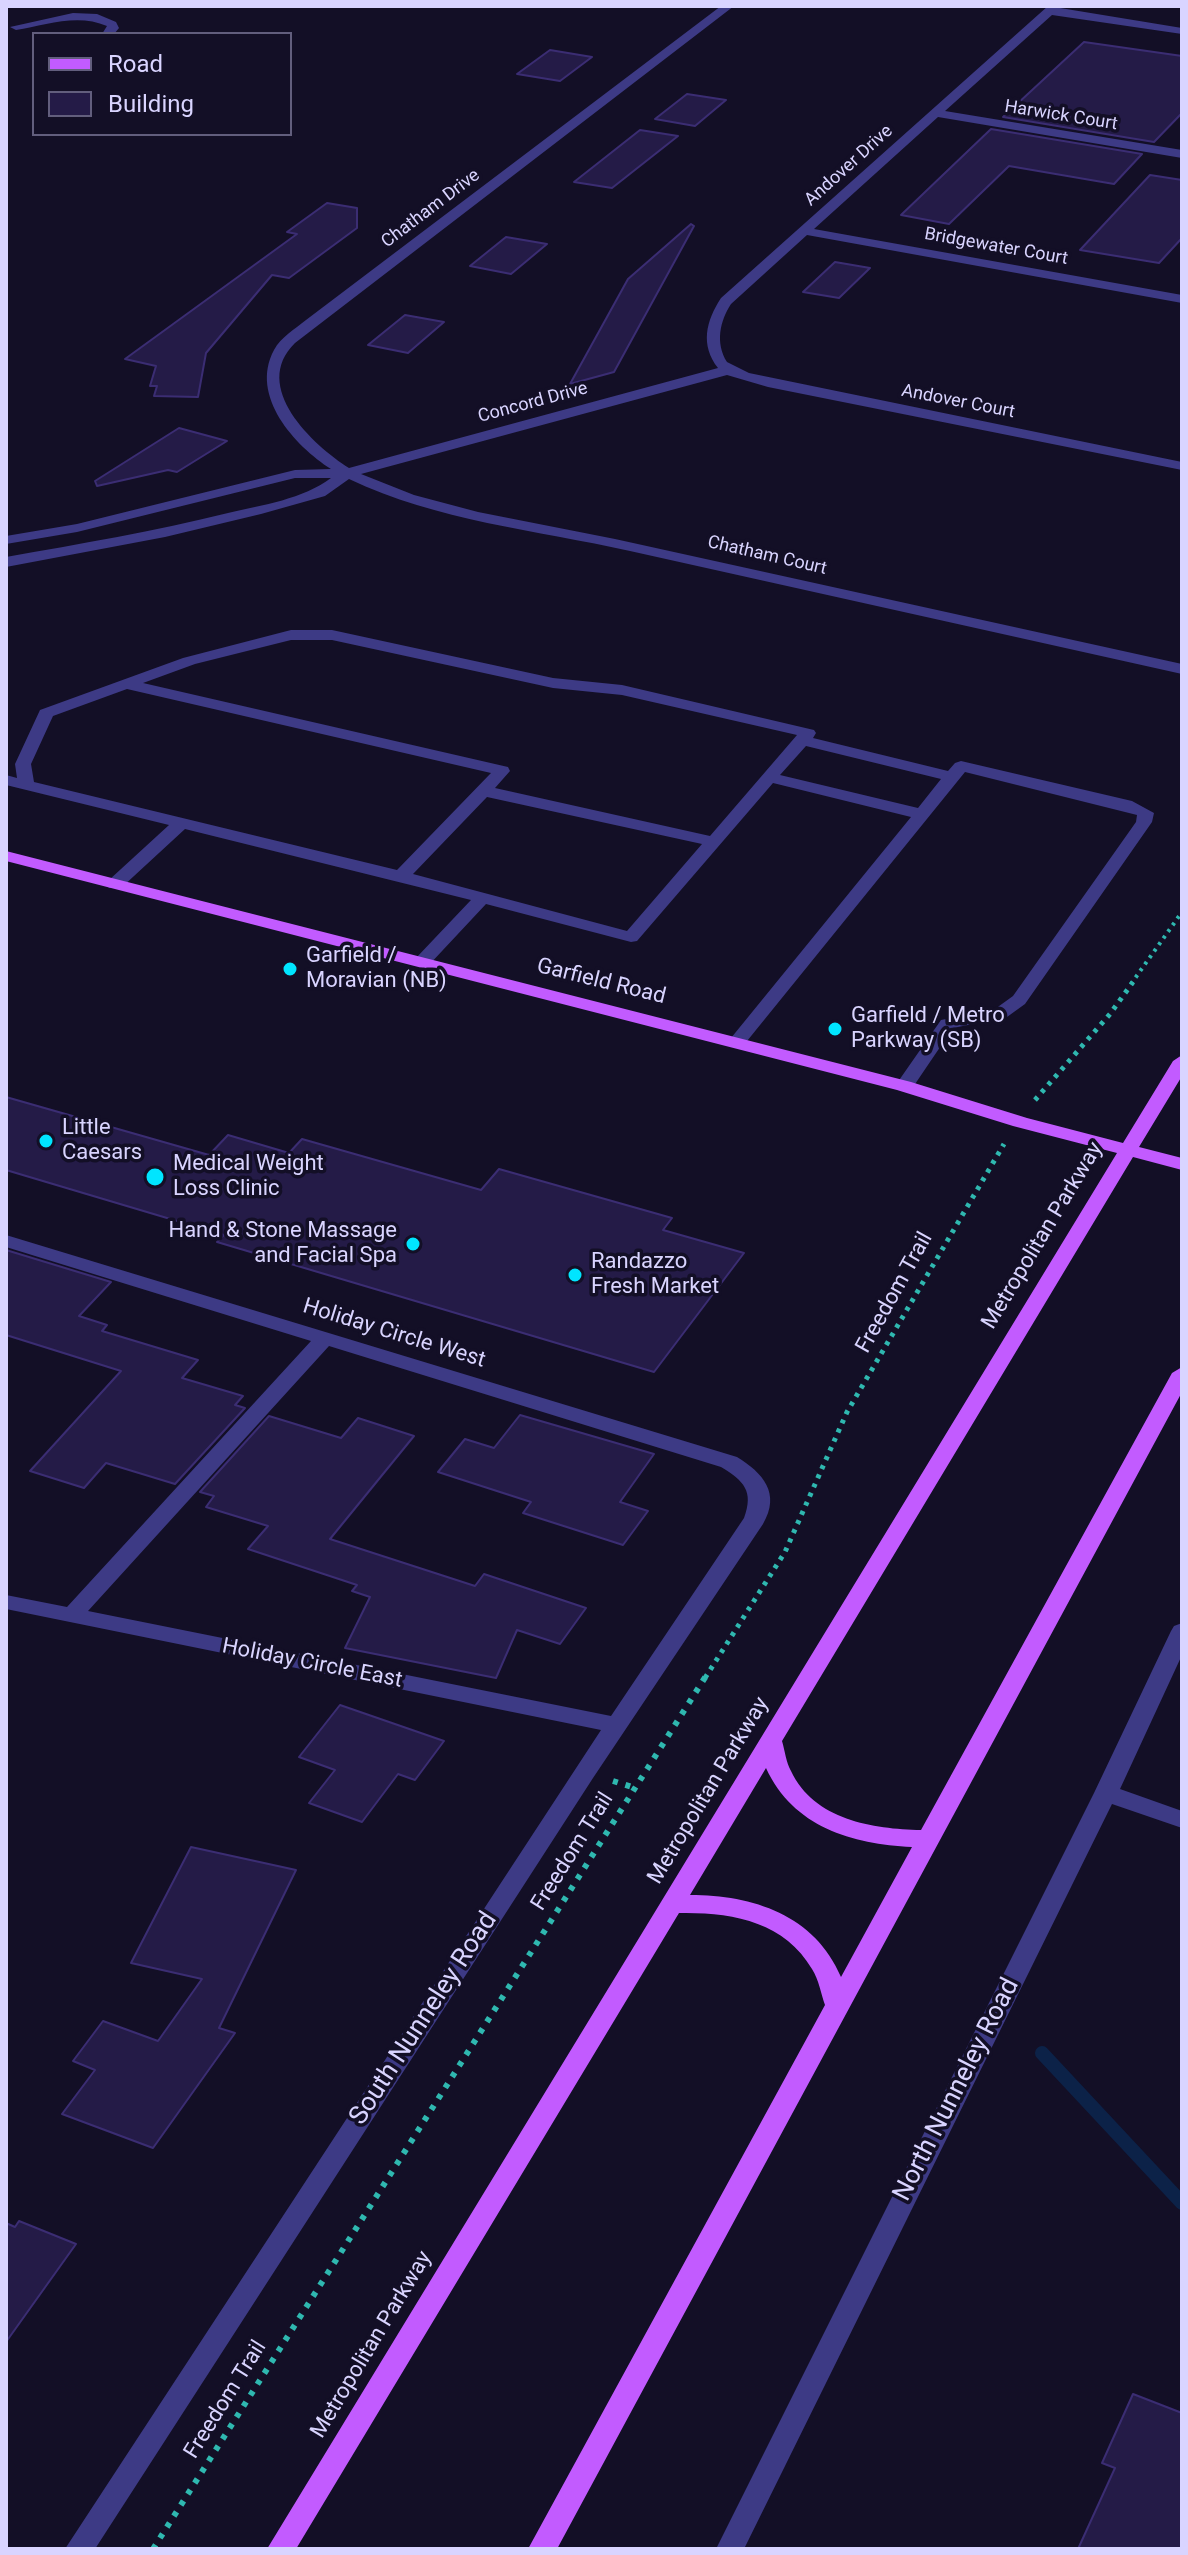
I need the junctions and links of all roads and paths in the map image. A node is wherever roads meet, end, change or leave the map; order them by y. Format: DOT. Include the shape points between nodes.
graph roads {
  1 [pos="728,6"];
  2 [pos="1052,8"];
  3 [pos="11,26"];
  4 [pos="36,30"];
  5 [pos="1182,31"];
  6 [pos="110,32"];
  7 [pos="934,113"];
  8 [pos="1182,154"];
  9 [pos="804,231"];
  10 [pos="1182,299"];
  11 [pos="728,370"];
  12 [pos="1182,466"];
  13 [pos="347,473"];
  14 [pos="6,540"];
  15 [pos="6,562"];
  16 [pos="1182,669"];
  17 [pos="123,683"];
  18 [pos="802,740"];
  19 [pos="768,777"];
  20 [pos="952,777"];
  21 [pos="6,780"];
  22 [pos="26,785"];
  23 [pos="484,791"];
  24 [pos="921,814"];
  25 [pos="182,822"];
  26 [pos="714,842"];
  27 [pos="6,856"];
  28 [pos="401,876"];
  29 [pos="115,884"];
  30 [pos="483,897"];
  31 [pos="1182,912"];
  32 [pos="422,962"];
  33 [pos="737,1042"];
  34 [pos="1182,1061"];
  35 [pos="904,1086"];
  36 [pos="1039,1094"];
  37 [pos="1128,1149"];
  38 [pos="994,1159"];
  39 [pos="1182,1164"];
  40 [pos="6,1241"];
  41 [pos="325,1338"];
  42 [pos="1182,1373"];
  43 [pos="759,1488"];
  44 [pos="6,1602"];
  45 [pos="71,1616"];
  46 [pos="1182,1631"];
  47 [pos="618,1725"];
  48 [pos="771,1742"];
  49 [pos="1106,1793"];
  50 [pos="1182,1820"];
  51 [pos="930,1839"];
  52 [pos="672,1904"];
  53 [pos="838,2007"];
  54 [pos="79,2549"];
  55 [pos="153,2549"];
  56 [pos="281,2549"];
  57 [pos="542,2549"];
  58 [pos="730,2549"];
  1 -- 13 [label="street, Chatham Drive" via="281,350 276,399 292,427 318,454"];
  2 -- 5 [label="street"];
  2 -- 7 [label="street, Andover Drive"];
  3 -- 4 [label="street"];
  4 -- 6 [label="street" via="73,16 97,17 112,24"];
  7 -- 8 [label="street, Harwick Court"];
  7 -- 9 [label="street, Andover Drive"];
  9 -- 10 [label="street, Bridgewater Court"];
  9 -- 11 [label="street, Andover Drive" via="716,313 715,348"];
  11 -- 12 [label="street, Andover Court" via="768,383"];
  11 -- 13 [label="street, Concord Drive"];
  13 -- 14 [label="street, Concord Drive" via="295,474 92,525"];
  13 -- 15 [label="street, Concord Drive" via="320,493 269,507 165,533"];
  13 -- 16 [label="street, Chatham Court" via="465,513"];
  17 -- 18 [label="street" via="291,635 332,635 553,683 622,690 808,733"];
  17 -- 22 [label="street" via="46,713 23,764"];
  17 -- 23 [label="street" via="502,771"];
  18 -- 19 [label="street"];
  18 -- 20 [label="street"];
  19 -- 24 [label="street"];
  19 -- 26 [label="street"];
  20 -- 24 [label="street"];
  20 -- 35 [label="street" via="961,766 1146,813 1019,1000 1001,1013 947,1024"];
  21 -- 22 [label="street"];
  22 -- 25 [label="street"];
  23 -- 26 [label="street"];
  23 -- 28 [label="street"];
  24 -- 33 [label="street"];
  25 -- 28 [label="street"];
  25 -- 29 [label="street"];
  26 -- 30 [label="street" via="631,937"];
  27 -- 29 [label="main road, Garfield Road"];
  28 -- 30 [label="street"];
  29 -- 32 [label="main road, Garfield Road"];
  30 -- 32 [label="street"];
  31 -- 36 [label="path" via="1110,1014"];
  32 -- 33 [label="main road, Garfield Road"];
  33 -- 35 [label="main road, Garfield Road"];
  34 -- 37 [label="main road, Metropolitan Parkway"];
  35 -- 37 [label="main road, Garfield Road"];
  37 -- 39 [label="main road, Garfield Road"];
  37 -- 48 [label="main road, Metropolitan Parkway"];
  38 -- 55 [label="path, Freedom Trail" via="847,1412 785,1552"];
  40 -- 41 [label="street, Holiday Circle West"];
  41 -- 43 [label="street, Holiday Circle West" via="729,1462 750,1474"];
  41 -- 45 [label="street"];
  42 -- 51 [label="main road"];
  43 -- 47 [label="street, South Nunneley Road" via="763,1502 755,1519"];
  44 -- 45 [label="street, Holiday Circle East"];
  45 -- 47 [label="street, Holiday Circle East"];
  46 -- 49 [label="street, North Nunneley Road"];
  47 -- 54 [label="street, South Nunneley Road"];
  48 -- 51 [label="main road" via="779,1772 791,1790 831,1823 862,1834"];
  48 -- 52 [label="main road, Metropolitan Parkway"];
  49 -- 50 [label="street"];
  49 -- 58 [label="street, North Nunneley Road"];
  51 -- 53 [label="main road"];
  52 -- 53 [label="main road" via="733,1906 784,1923 824,1967"];
  52 -- 56 [label="main road, Metropolitan Parkway"];
  53 -- 57 [label="main road"];
}
